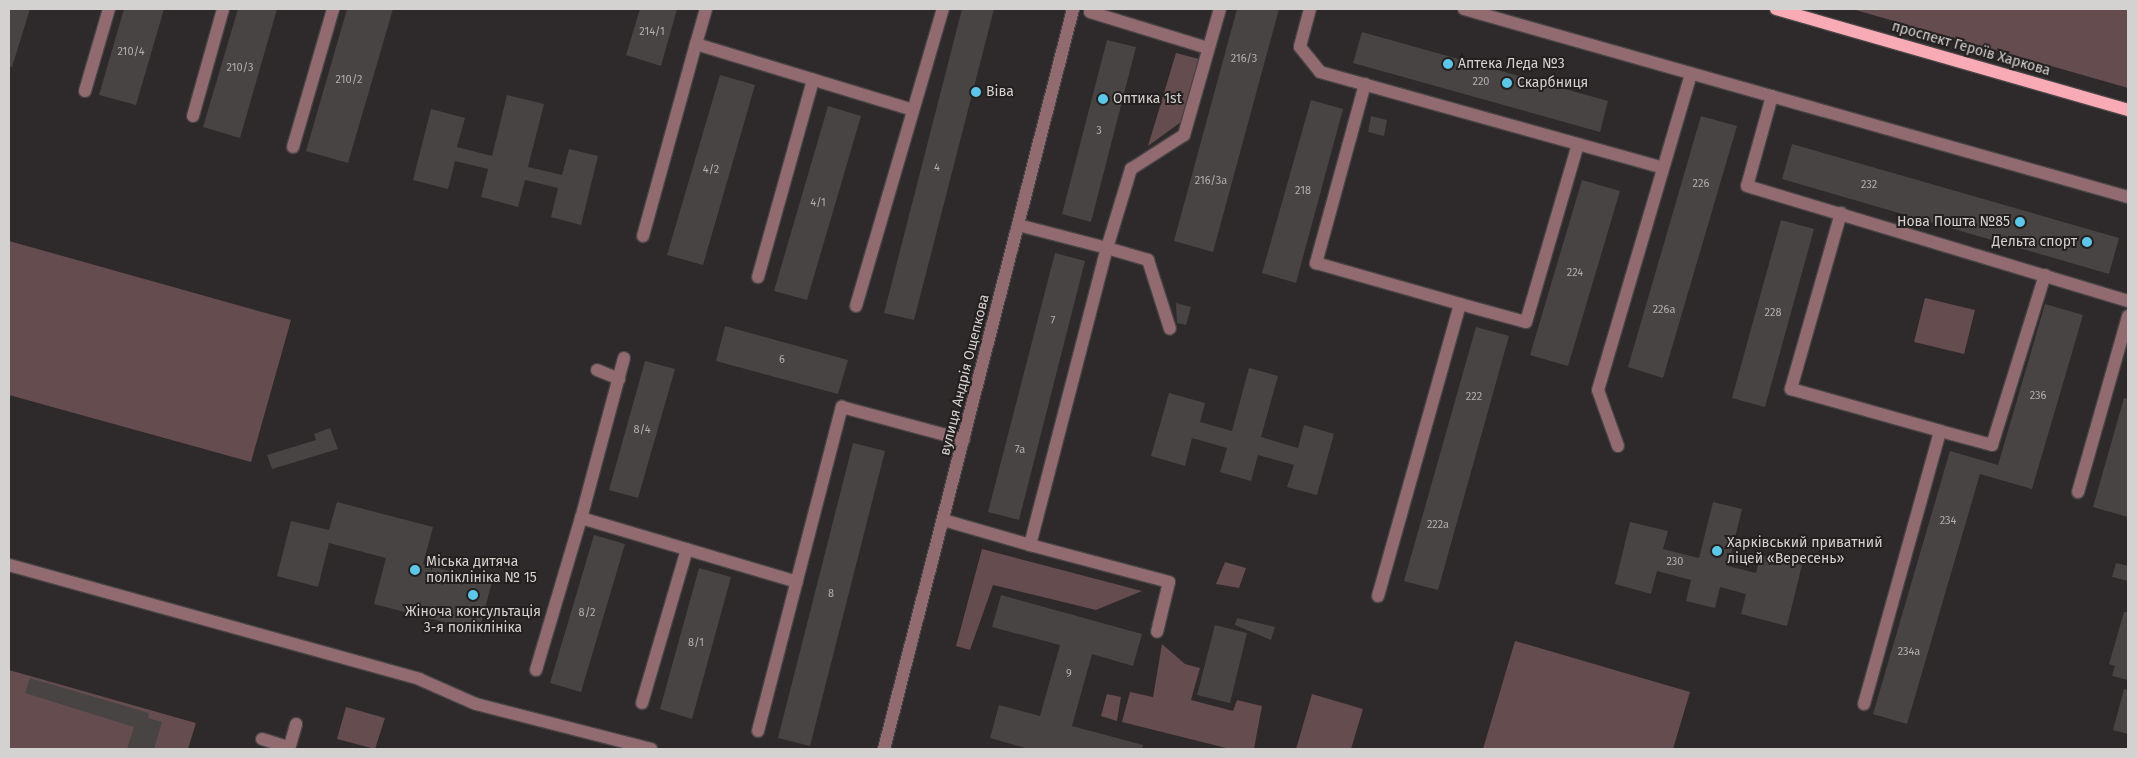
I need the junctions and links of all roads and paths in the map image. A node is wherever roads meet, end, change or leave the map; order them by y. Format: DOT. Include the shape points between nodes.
graph roads {
  1 [pos="109,9"];
  2 [pos="223,9"];
  3 [pos="332,9"];
  4 [pos="706,9"];
  5 [pos="943,9"];
  6 [pos="1074,9"];
  7 [pos="1220,9"];
  8 [pos="1310,9"];
  9 [pos="1464,9"];
  10 [pos="1776,9"];
  11 [pos="1090,12"];
  12 [pos="696,44"];
  13 [pos="1208,48"];
  14 [pos="1691,73"];
  15 [pos="813,80"];
  16 [pos="1365,84"];
  17 [pos="85,91"];
  18 [pos="1772,96"];
  19 [pos="913,110"];
  20 [pos="2128,110"];
  21 [pos="193,116"];
  22 [pos="1578,144"];
  23 [pos="293,147"];
  24 [pos="1663,168"];
  25 [pos="2128,197"];
  26 [pos="1841,213"];
  27 [pos="1018,225"];
  28 [pos="643,236"];
  29 [pos="1107,248"];
  30 [pos="2045,275"];
  31 [pos="758,277"];
  32 [pos="2128,301"];
  33 [pos="1460,304"];
  34 [pos="856,306"];
  35 [pos="2128,316"];
  36 [pos="1170,329"];
  37 [pos="624,358"];
  38 [pos="597,370"];
  39 [pos="619,378"];
  40 [pos="1940,431"];
  41 [pos="964,440"];
  42 [pos="1618,446"];
  43 [pos="2078,492"];
  44 [pos="581,518"];
  45 [pos="943,520"];
  46 [pos="1030,545"];
  47 [pos="686,549"];
  48 [pos="9,565"];
  49 [pos="797,582"];
  50 [pos="1378,596"];
  51 [pos="1157,632"];
  52 [pos="536,670"];
  53 [pos="642,703"];
  54 [pos="1864,704"];
  55 [pos="296,724"];
  56 [pos="758,731"];
  57 [pos="262,739"];
  58 [pos="289,748"];
  59 [pos="651,749"];
  60 [pos="884,749"];
  1 -- 17 [label="street"];
  2 -- 21 [label="street"];
  3 -- 23 [label="street"];
  4 -- 12 [label="street"];
  5 -- 19 [label="street"];
  6 -- 27 [label="street, вулиця Андрія Ощепкова"];
  7 -- 13 [label="street"];
  8 -- 16 [label="street" via="1300,47 1320,72"];
  9 -- 14 [label="street"];
  10 -- 20 [label="main road, проспект Героїв Харкова"];
  11 -- 13 [label="street"];
  12 -- 15 [label="street"];
  12 -- 28 [label="street"];
  13 -- 29 [label="street" via="1184,135 1131,169"];
  14 -- 18 [label="street"];
  14 -- 24 [label="street"];
  15 -- 19 [label="street"];
  15 -- 31 [label="street"];
  16 -- 22 [label="street"];
  16 -- 33 [label="street" via="1316,262"];
  18 -- 25 [label="street"];
  18 -- 26 [label="street" via="1747,186"];
  19 -- 34 [label="street"];
  22 -- 24 [label="street"];
  22 -- 33 [label="street" via="1526,322"];
  24 -- 42 [label="street" via="1598,390"];
  26 -- 30 [label="street"];
  26 -- 40 [label="street" via="1791,389"];
  27 -- 29 [label="street"];
  27 -- 41 [label="street, вулиця Андрія Ощепкова"];
  29 -- 36 [label="street" via="1148,260"];
  29 -- 46 [label="street"];
  30 -- 32 [label="street"];
  30 -- 40 [label="street" via="1992,445"];
  33 -- 50 [label="street"];
  35 -- 43 [label="street"];
  37 -- 39 [label="street"];
  38 -- 39 [label="street"];
  39 -- 44 [label="street"];
  40 -- 54 [label="street"];
  41 -- 45 [label="street, вулиця Андрія Ощепкова"];
  41 -- 49 [label="street" via="842,407"];
  44 -- 47 [label="street"];
  44 -- 52 [label="street"];
  45 -- 46 [label="street"];
  45 -- 60 [label="street, вулиця Андрія Ощепкова"];
  46 -- 51 [label="street" via="1169,582"];
  47 -- 49 [label="street"];
  47 -- 53 [label="street"];
  48 -- 59 [label="street" via="419,679 476,704"];
  49 -- 56 [label="street"];
  55 -- 58 [label="street"];
  57 -- 58 [label="street"];
}
